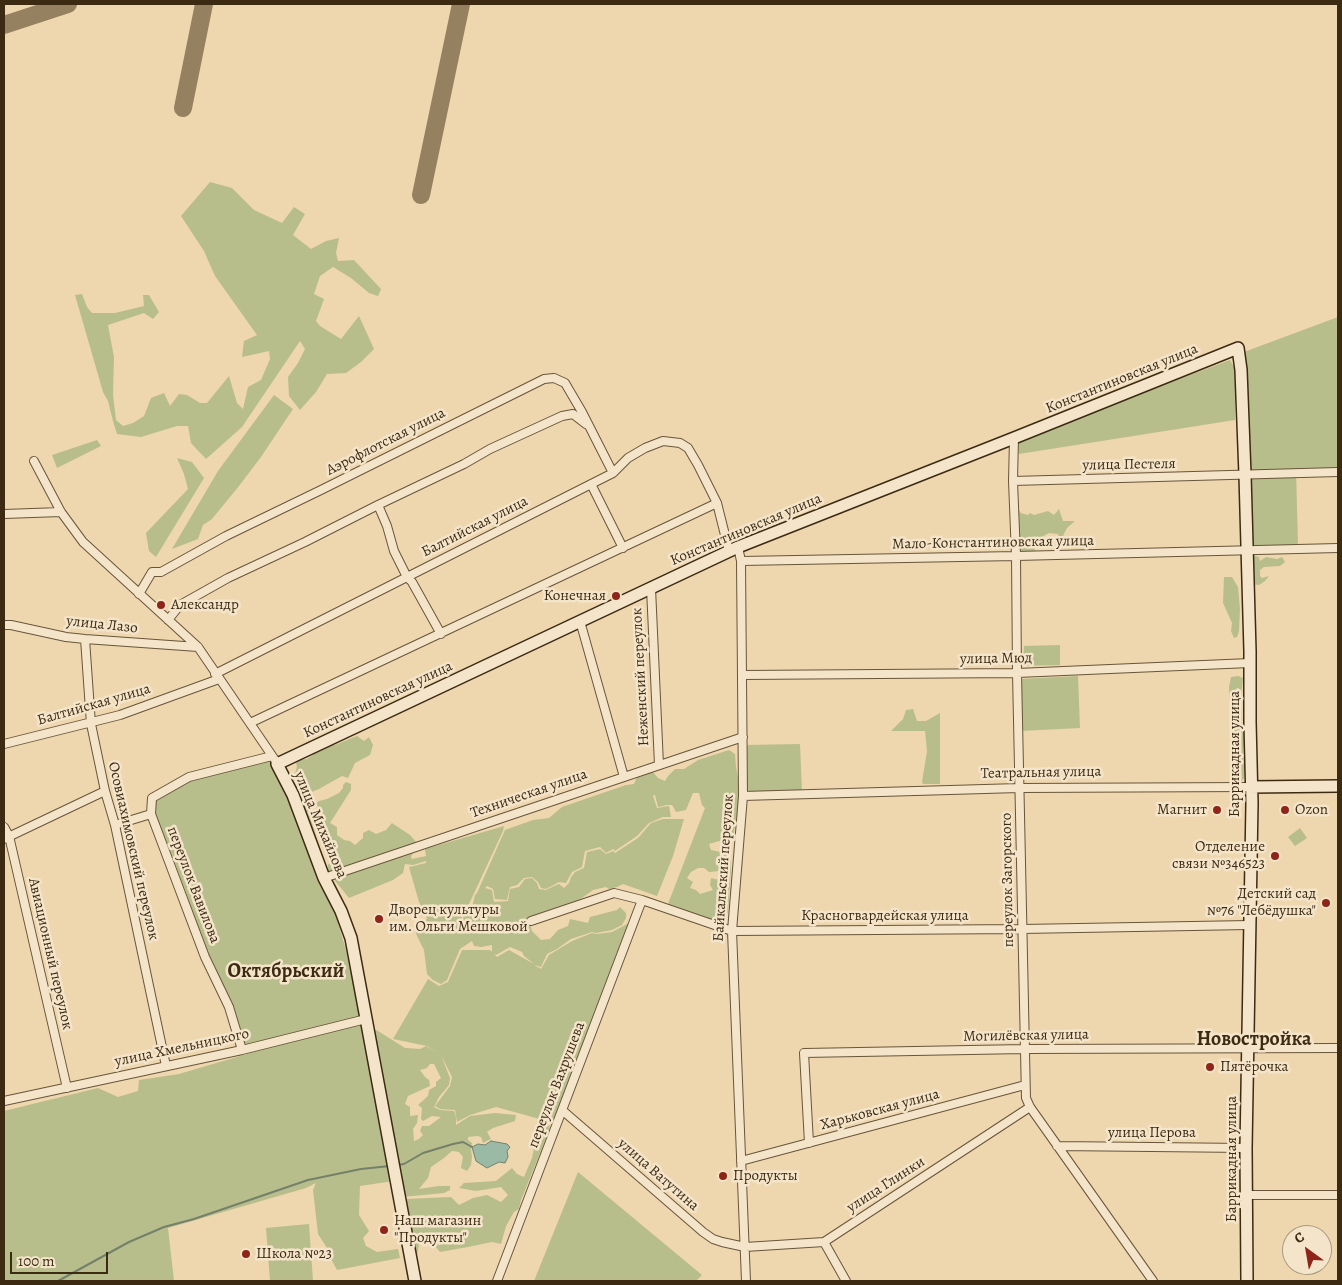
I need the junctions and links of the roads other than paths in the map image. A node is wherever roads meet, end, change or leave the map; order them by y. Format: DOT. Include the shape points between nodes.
graph roads {
  1 [pos="1238,348"];
  2 [pos="589,427"];
  3 [pos="1014,438"];
  4 [pos="34,461"];
  5 [pos="1338,472"];
  6 [pos="613,473"];
  7 [pos="1245,476"];
  8 [pos="1013,481"];
  9 [pos="591,484"];
  10 [pos="717,503"];
  11 [pos="378,505"];
  12 [pos="61,512"];
  13 [pos="4,514"];
  14 [pos="623,548"];
  15 [pos="1338,548"];
  16 [pos="734,549"];
  17 [pos="1247,550"];
  18 [pos="1016,556"];
  19 [pos="741,561"];
  20 [pos="407,577"];
  21 [pos="651,588"];
  22 [pos="139,594"];
  23 [pos="168,620"];
  24 [pos="580,621"];
  25 [pos="4,625"];
  26 [pos="441,634"];
  27 [pos="85,639"];
  28 [pos="198,647"];
  29 [pos="1250,663"];
  30 [pos="1017,673"];
  31 [pos="742,675"];
  32 [pos="217,676"];
  33 [pos="250,723"];
  34 [pos="91,724"];
  35 [pos="743,737"];
  36 [pos="4,744"];
  37 [pos="275,760"];
  38 [pos="659,765"];
  39 [pos="624,777"];
  40 [pos="1338,786"];
  41 [pos="1251,787"];
  42 [pos="1019,788"];
  43 [pos="105,792"];
  44 [pos="743,796"];
  45 [pos="151,814"];
  46 [pos="114,825"];
  47 [pos="4,827"];
  48 [pos="7,838"];
  49 [pos="324,878"];
  50 [pos="642,900"];
  51 [pos="531,922"];
  52 [pos="1249,925"];
  53 [pos="1022,929"];
  54 [pos="732,931"];
  55 [pos="366,1019"];
  56 [pos="1338,1048"];
  57 [pos="1025,1049"];
  58 [pos="1248,1049"];
  59 [pos="242,1050"];
  60 [pos="166,1066"];
  61 [pos="1025,1085"];
  62 [pos="66,1088"];
  63 [pos="4,1101"];
  64 [pos="1030,1108"];
  65 [pos="562,1110"];
  66 [pos="809,1143"];
  67 [pos="1057,1146"];
  68 [pos="1246,1148"];
  69 [pos="741,1161"];
  70 [pos="1246,1194"];
  71 [pos="1338,1195"];
  72 [pos="824,1242"];
  73 [pos="745,1247"];
  74 [pos="415,1281"];
  75 [pos="497,1281"];
  76 [pos="746,1281"];
  77 [pos="846,1281"];
  78 [pos="1153,1281"];
  79 [pos="1247,1281"];
  1 -- 3 [label="street, Константиновская улица"];
  1 -- 7 [label="street, Баррикадная улица"];
  2 -- 6 [label="street, Аэрофлотская улица"];
  2 -- 11 [label="street" via="573,414 562,416"];
  2 -- 22 [label="street, Аэрофлотская улица" via="564,383 554,378 544,379 226,536 161,572 152,572"];
  3 -- 8 [label="street, переулок Загорского"];
  3 -- 16 [label="street, Константиновская улица"];
  4 -- 12 [label="street, улица Михайлова"];
  5 -- 7 [label="street, улица Пестеля"];
  6 -- 9 [label="street, Балтийская улица"];
  6 -- 10 [label="street, Балтийская улица" via="628,458 645,448 663,441 680,443 688,448"];
  7 -- 8 [label="street, улица Пестеля"];
  7 -- 17 [label="street, Баррикадная улица"];
  8 -- 18 [label="street, переулок Загорского"];
  9 -- 14 [label="street"];
  9 -- 20 [label="street, Балтийская улица"];
  10 -- 14 [label="street"];
  10 -- 16 [label="street, Балтийская улица"];
  11 -- 20 [label="street"];
  11 -- 23 [label="street" via="228,578 180,605"];
  12 -- 13 [label="street"];
  12 -- 22 [label="street, улица Михайлова" via="83,542"];
  14 -- 26 [label="street"];
  15 -- 17 [label="street, Мало-Константиновская улица"];
  16 -- 19 [label="street, Байкальский переулок"];
  16 -- 21 [label="street, Константиновская улица"];
  17 -- 18 [label="street, Мало-Константиновская улица"];
  17 -- 29 [label="street, Баррикадная улица"];
  18 -- 19 [label="street, Мало-Константиновская улица"];
  18 -- 30 [label="street, переулок Загорского"];
  19 -- 31 [label="street, Байкальский переулок"];
  20 -- 26 [label="street"];
  20 -- 32 [label="street, Балтийская улица"];
  21 -- 24 [label="street, Константиновская улица"];
  21 -- 38 [label="street, Неженский переулок"];
  22 -- 23 [label="street, улица Михайлова"];
  23 -- 28 [label="street, улица Михайлова"];
  24 -- 37 [label="street, Константиновская улица"];
  24 -- 39 [label="street"];
  25 -- 27 [label="street, улица Лазо"];
  26 -- 33 [label="street"];
  27 -- 28 [label="street, улица Лазо"];
  27 -- 34 [label="street, Осовиахимовский переулок"];
  28 -- 32 [label="street, улица Михайлова"];
  29 -- 30 [label="street, улица Мюд"];
  29 -- 41 [label="street, Баррикадная улица"];
  30 -- 31 [label="street, улица Мюд"];
  30 -- 42 [label="street, переулок Загорского"];
  31 -- 35 [label="street, Байкальский переулок"];
  32 -- 33 [label="street, улица Михайлова"];
  32 -- 34 [label="street, Балтийская улица" via="120,716"];
  33 -- 37 [label="street, улица Михайлова"];
  34 -- 36 [label="street, Балтийская улица"];
  34 -- 43 [label="street, Осовиахимовский переулок"];
  35 -- 38 [label="street, Техническая улица"];
  35 -- 44 [label="street, Байкальский переулок"];
  37 -- 45 [label="street, Константиновская улица" via="189,777 152,798"];
  37 -- 49 [label="street, улица Михайлова" via="293,795"];
  38 -- 39 [label="street, Техническая улица"];
  39 -- 49 [label="street, Техническая улица"];
  40 -- 41 [label="street, Театральная улица"];
  41 -- 42 [label="street, Театральная улица"];
  41 -- 52 [label="street, Баррикадная улица"];
  42 -- 44 [label="street, Театральная улица"];
  42 -- 53 [label="street, переулок Загорского"];
  43 -- 46 [label="street, Осовиахимовский переулок"];
  43 -- 48 [label="street"];
  44 -- 54 [label="street, Байкальский переулок"];
  45 -- 46 [label="street"];
  45 -- 59 [label="street, переулок Вавилова" via="205,957 229,1006"];
  46 -- 60 [label="street, Осовиахимовский переулок"];
  47 -- 48 [label="street, Авиационный переулок"];
  48 -- 62 [label="street, Авиационный переулок"];
  49 -- 55 [label="street, улица Михайлова" via="351,938"];
  50 -- 51 [label="street, Красногвардейская улица" via="614,893"];
  50 -- 54 [label="street, Красногвардейская улица"];
  50 -- 65 [label="street, переулок Вахрушева"];
  52 -- 53 [label="street, Красногвардейская улица"];
  52 -- 58 [label="street, Баррикадная улица"];
  53 -- 54 [label="street, Красногвардейская улица"];
  53 -- 57 [label="street, переулок Загорского"];
  54 -- 69 [label="street, Байкальский переулок"];
  55 -- 59 [label="street, улица Хмельницкого"];
  55 -- 74 [label="street, улица Михайлова"];
  56 -- 58 [label="street, Могилёвская улица"];
  57 -- 58 [label="street, Могилёвская улица"];
  57 -- 61 [label="street, переулок Загорского"];
  57 -- 66 [label="street, Могилёвская улица" via="804,1053"];
  58 -- 68 [label="street, Баррикадная улица"];
  59 -- 60 [label="street, улица Хмельницкого"];
  60 -- 62 [label="street, улица Хмельницкого"];
  61 -- 64 [label="street, переулок Загорского"];
  61 -- 66 [label="street, Харьковская улица"];
  62 -- 63 [label="street, улица Хмельницкого"];
  64 -- 67 [label="street, переулок Загорского"];
  64 -- 72 [label="street, улица Глинки"];
  65 -- 73 [label="street, улица Ватутина" via="703,1232 713,1239"];
  65 -- 75 [label="street, переулок Вахрушева"];
  66 -- 69 [label="street, Харьковская улица"];
  67 -- 68 [label="street, улица Перова"];
  67 -- 78 [label="street, переулок Загорского"];
  68 -- 70 [label="street, Баррикадная улица"];
  69 -- 73 [label="street, Байкальский переулок"];
  70 -- 71 [label="street"];
  70 -- 79 [label="street, Баррикадная улица"];
  72 -- 73 [label="street, улица Глинки"];
  72 -- 77 [label="street"];
  73 -- 76 [label="street, Байкальский переулок"];
}
